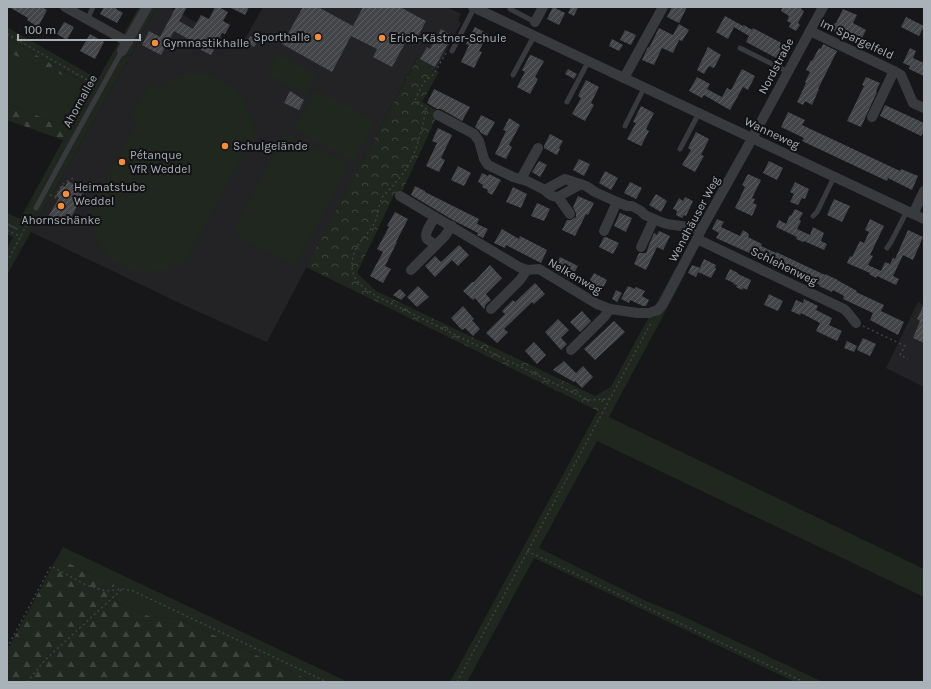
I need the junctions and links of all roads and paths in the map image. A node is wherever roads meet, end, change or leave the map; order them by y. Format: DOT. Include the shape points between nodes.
graph roads {
  1 [pos="65,7"];
  2 [pos="93,7"];
  3 [pos="147,7"];
  4 [pos="474,7"];
  5 [pos="543,7"];
  6 [pos="663,7"];
  7 [pos="823,7"];
  8 [pos="510,9"];
  9 [pos="86,20"];
  10 [pos="535,22"];
  11 [pos="810,31"];
  12 [pos="7,34"];
  13 [pos="534,36"];
  14 [pos="128,42"];
  15 [pos="740,48"];
  16 [pos="122,51"];
  17 [pos="452,51"];
  18 [pos="446,53"];
  19 [pos="588,62"];
  20 [pos="894,71"];
  21 [pos="788,72"];
  22 [pos="513,76"];
  23 [pos="624,78"];
  24 [pos="102,88"];
  25 [pos="644,88"];
  26 [pos="567,102"];
  27 [pos="924,108"];
  28 [pos="699,113"];
  29 [pos="438,115"];
  30 [pos="872,117"];
  31 [pos="625,126"];
  32 [pos="752,138"];
  33 [pos="538,148"];
  34 [pos="680,149"];
  35 [pos="76,177"];
  36 [pos="834,177"];
  37 [pos="521,179"];
  38 [pos="581,184"];
  39 [pos="545,190"];
  40 [pos="924,191"];
  41 [pos="45,192"];
  42 [pos="400,196"];
  43 [pos="55,197"];
  44 [pos="558,197"];
  45 [pos="58,199"];
  46 [pos="617,202"];
  47 [pos="36,208"];
  48 [pos="910,212"];
  49 [pos="570,214"];
  50 [pos="813,216"];
  51 [pos="435,217"];
  52 [pos="654,219"];
  53 [pos="924,219"];
  54 [pos="452,226"];
  55 [pos="7,230"];
  56 [pos="604,231"];
  57 [pos="699,234"];
  58 [pos="21,237"];
  59 [pos="436,245"];
  60 [pos="641,247"];
  61 [pos="887,248"];
  62 [pos="7,262"];
  63 [pos="410,270"];
  64 [pos="527,270"];
  65 [pos="491,309"];
  66 [pos="610,309"];
  67 [pos="658,310"];
  68 [pos="856,323"];
  69 [pos="571,350"];
  70 [pos="908,359"];
  71 [pos="610,399"];
  72 [pos="527,551"];
  73 [pos="122,589"];
  74 [pos="7,648"];
  75 [pos="27,682"];
  76 [pos="327,682"];
  77 [pos="457,682"];
  78 [pos="804,682"];
  1 -- 9 [label="street"];
  2 -- 9 [label="lane"];
  3 -- 14 [label="street, Ahornallee"];
  4 -- 13 [label="street, Wanneweg"];
  4 -- 17 [label="lane, Wanneweg"];
  5 -- 10 [label="street"];
  6 -- 23 [label="street"];
  7 -- 11 [label="street, Nordstraße"];
  8 -- 10 [label="lane"];
  9 -- 14 [label="street"];
  11 -- 20 [label="street, Im Spargelfeld"];
  11 -- 21 [label="street, Nordstraße"];
  12 -- 24 [label="path"];
  13 -- 19 [label="street, Wanneweg"];
  13 -- 22 [label="lane"];
  14 -- 16 [label="street, Ahornallee"];
  15 -- 21 [label="lane"];
  16 -- 24 [label="lane, Ahornallee"];
  18 -- 71 [label="path" via="434,74 421,86 415,100 426,109 419,138 409,163 384,195 375,223 355,250 352,266 355,278 378,297 584,398"];
  19 -- 23 [label="street, Wanneweg"];
  19 -- 26 [label="lane"];
  20 -- 27 [label="street, Im Spargelfeld" via="901,75 913,103"];
  20 -- 30 [label="street, Im Spargelfeld"];
  21 -- 32 [label="street, Nordstraße"];
  23 -- 25 [label="street, Wanneweg"];
  24 -- 41 [label="lane, Ahornallee"];
  25 -- 28 [label="street, Wanneweg"];
  25 -- 31 [label="lane"];
  28 -- 32 [label="street, Wanneweg"];
  28 -- 34 [label="lane"];
  29 -- 37 [label="street" via="474,134 488,165"];
  32 -- 36 [label="street, Wanneweg"];
  32 -- 57 [label="street, Wendhäuser Weg"];
  33 -- 37 [label="street"];
  35 -- 43 [label="path" via="62,185"];
  36 -- 48 [label="street, Wanneweg"];
  36 -- 50 [label="lane"];
  37 -- 39 [label="street"];
  38 -- 39 [label="street, Schlehenweg" via="565,179"];
  38 -- 44 [label="street"];
  38 -- 46 [label="street, Schlehenweg"];
  39 -- 44 [label="street" via="548,194"];
  40 -- 48 [label="street"];
  41 -- 43 [label="path"];
  41 -- 47 [label="lane, Ahornallee"];
  42 -- 51 [label="street, Nelkenweg"];
  43 -- 45 [label="path"];
  44 -- 49 [label="street"];
  46 -- 52 [label="street, Schlehenweg" via="632,206"];
  46 -- 56 [label="street"];
  47 -- 58 [label="path"];
  48 -- 53 [label="street, Wanneweg"];
  48 -- 61 [label="lane"];
  51 -- 54 [label="street, Nelkenweg"];
  51 -- 59 [label="street" via="426,235 428,240"];
  52 -- 57 [label="street, Schlehenweg" via="667,224 695,228"];
  52 -- 60 [label="street"];
  54 -- 59 [label="street"];
  54 -- 64 [label="street, Nelkenweg"];
  55 -- 58 [label="path"];
  57 -- 67 [label="street, Wendhäuser Weg"];
  57 -- 68 [label="street, Schlehenweg" via="844,310"];
  58 -- 62 [label="path"];
  59 -- 63 [label="street"];
  64 -- 65 [label="street"];
  64 -- 66 [label="street, Nelkenweg" via="539,269 597,304"];
  66 -- 67 [label="street, Nelkenweg" via="638,313"];
  66 -- 69 [label="street, Nelkenweg"];
  67 -- 71 [label="path"];
  68 -- 70 [label="path" via="904,346 900,355"];
  71 -- 72 [label="path"];
  72 -- 77 [label="path"];
  72 -- 78 [label="path"];
  73 -- 74 [label="path" via="106,591 86,585 51,566"];
  73 -- 75 [label="path" via="45,660"];
  73 -- 76 [label="path" via="133,591"];
}
